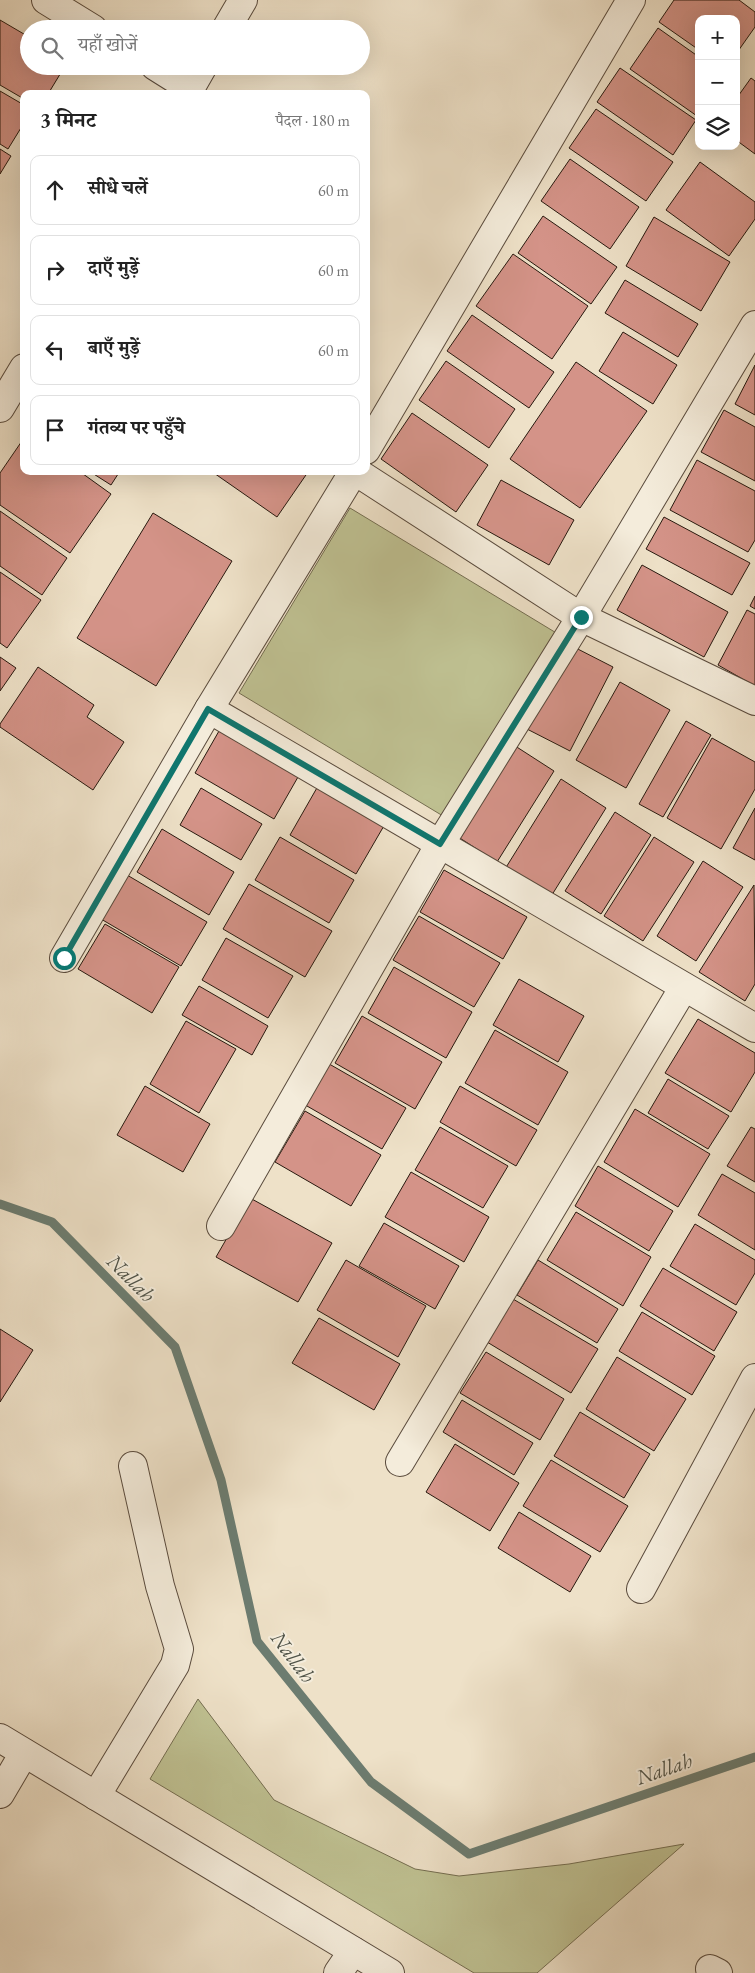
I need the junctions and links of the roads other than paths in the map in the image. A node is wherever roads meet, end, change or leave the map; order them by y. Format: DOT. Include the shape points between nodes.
graph roads {
  1 [pos="46,0"];
  2 [pos="243,0"];
  3 [pos="632,0"];
  4 [pos="78,20"];
  5 [pos="231,20"];
  6 [pos="176,75"];
  7 [pos="194,83"];
  8 [pos="755,325"];
  9 [pos="20,375"];
  10 [pos="0,408"];
  11 [pos="370,443"];
  12 [pos="352,475"];
  13 [pos="360,475"];
  14 [pos="581,617"];
  15 [pos="755,702"];
  16 [pos="208,709"];
  17 [pos="440,844"];
  18 [pos="64,958"];
  19 [pos="684,987"];
  20 [pos="755,1028"];
  21 [pos="221,1226"];
  22 [pos="755,1378"];
  23 [pos="400,1462"];
  24 [pos="133,1466"];
  25 [pos="641,1589"];
  26 [pos="0,1738"];
  27 [pos="24,1752"];
  28 [pos="0,1794"];
  29 [pos="96,1796"];
  30 [pos="345,1962"];
  31 [pos="390,1973"];
  1 -- 4 [label="street"];
  2 -- 5 [label="street"];
  3 -- 11 [label="street"];
  6 -- 7 [label="street"];
  8 -- 14 [label="street"];
  9 -- 10 [label="street"];
  12 -- 16 [label="street"];
  13 -- 14 [label="street"];
  14 -- 15 [label="street"];
  14 -- 17 [label="street"];
  16 -- 17 [label="street"];
  16 -- 18 [label="street"];
  17 -- 19 [label="street"];
  17 -- 21 [label="street"];
  19 -- 20 [label="street"];
  19 -- 23 [label="street"];
  22 -- 25 [label="street"];
  24 -- 29 [label="street" via="160,1586 179,1649 175,1665"];
  26 -- 27 [label="street"];
  27 -- 28 [label="street"];
  27 -- 29 [label="street"];
  29 -- 30 [label="street"];
  30 -- 31 [label="street"];
}
